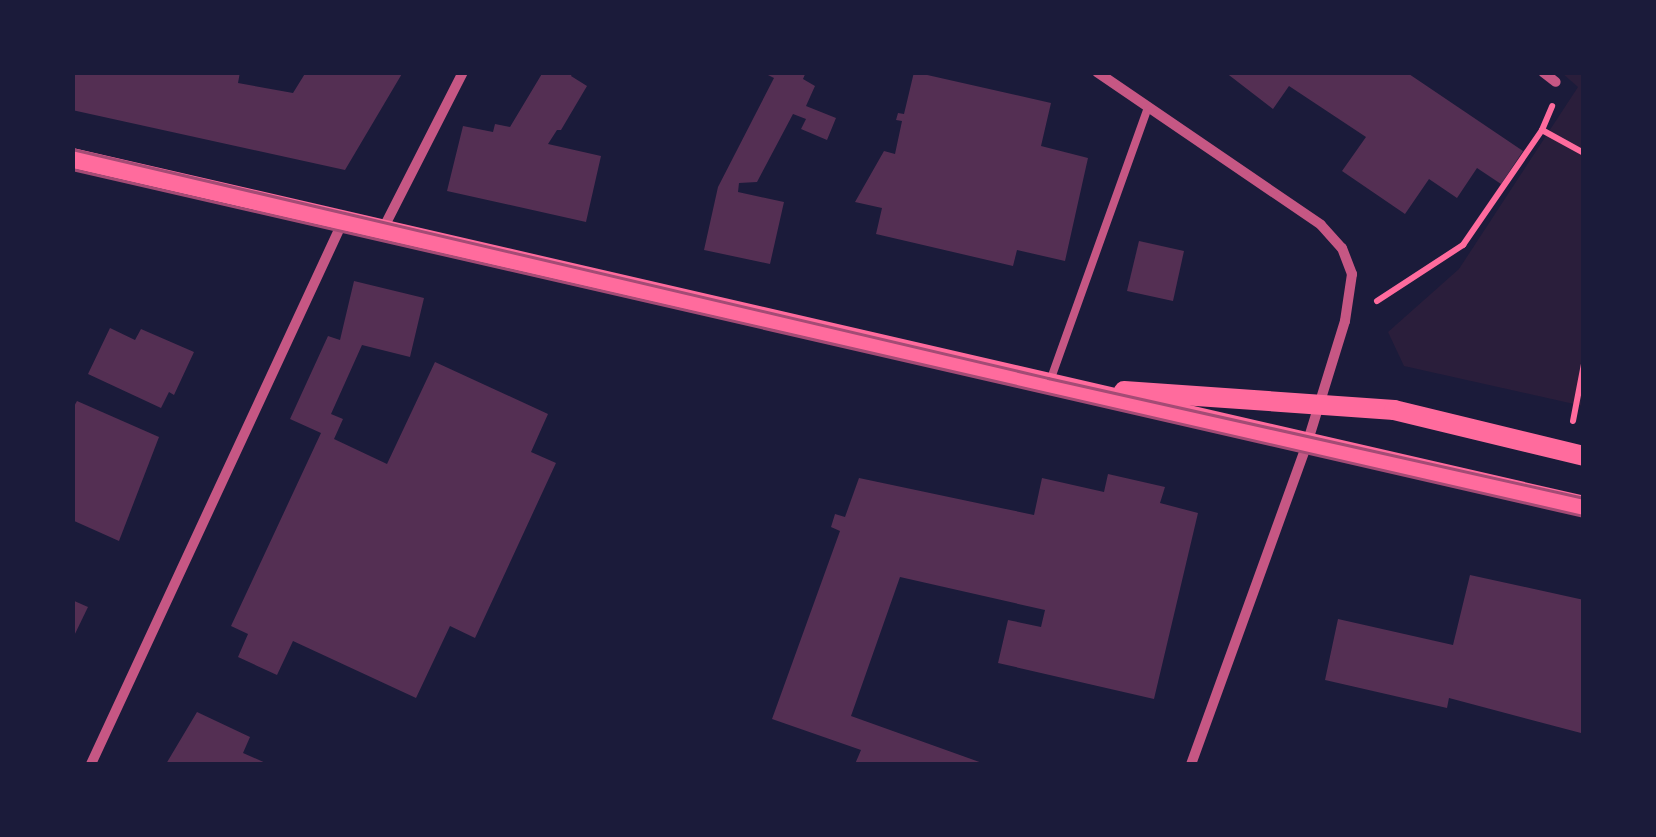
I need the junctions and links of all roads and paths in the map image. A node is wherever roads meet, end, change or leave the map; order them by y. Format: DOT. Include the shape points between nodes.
graph roads {
  1 [pos="463,72"];
  2 [pos="1098,72"];
  3 [pos="1543,72"];
  4 [pos="1556,82"];
  5 [pos="1148,107"];
  6 [pos="1542,130"];
  7 [pos="1584,153"];
  8 [pos="72,158"];
  9 [pos="343,220"];
  10 [pos="382,230"];
  11 [pos="1345,321"];
  12 [pos="1584,364"];
  13 [pos="1050,386"];
  14 [pos="1320,403"];
  15 [pos="1307,444"];
  16 [pos="1576,453"];
  17 [pos="1584,506"];
  18 [pos="91,764"];
  19 [pos="1190,764"];
  1 -- 10 [label="street"];
  2 -- 5 [label="street"];
  3 -- 4 [label="street"];
  4 -- 6 [label="path"];
  5 -- 11 [label="street" via="1321,225 1342,248 1352,274"];
  5 -- 13 [label="lane"];
  6 -- 7 [label="path"];
  6 -- 11 [label="path" via="1463,245"];
  8 -- 9 [label="main road"];
  9 -- 10 [label="main road"];
  9 -- 18 [label="street"];
  10 -- 13 [label="main road"];
  11 -- 14 [label="street"];
  12 -- 16 [label="path"];
  13 -- 14 [label="main road"];
  13 -- 15 [label="main road"];
  14 -- 15 [label="street"];
  14 -- 16 [label="main road" via="1394,410"];
  15 -- 17 [label="main road"];
  15 -- 19 [label="street"];
}
